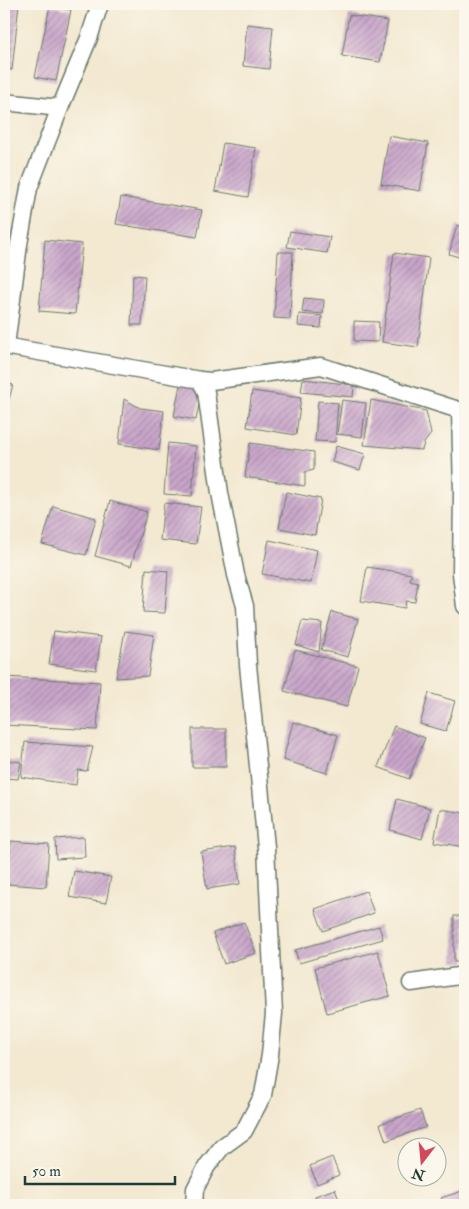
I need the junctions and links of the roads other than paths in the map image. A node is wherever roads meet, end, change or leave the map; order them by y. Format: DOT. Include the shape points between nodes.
graph roads {
  1 [pos="100,4"];
  2 [pos="4,102"];
  3 [pos="60,108"];
  4 [pos="5,346"];
  5 [pos="200,380"];
  6 [pos="463,412"];
  7 [pos="465,606"];
  8 [pos="465,975"];
  9 [pos="411,983"];
  10 [pos="194,1205"];
  1 -- 3 [label="street"];
  2 -- 3 [label="street"];
  3 -- 4 [label="street" via="29,188"];
  4 -- 5 [label="street"];
  5 -- 6 [label="street" via="321,366"];
  5 -- 10 [label="street" via="206,392 220,493 245,606 266,847 274,1012 262,1095 244,1131 222,1147 207,1166 195,1189"];
  6 -- 7 [label="street" via="461,573"];
  8 -- 9 [label="street"];
}
